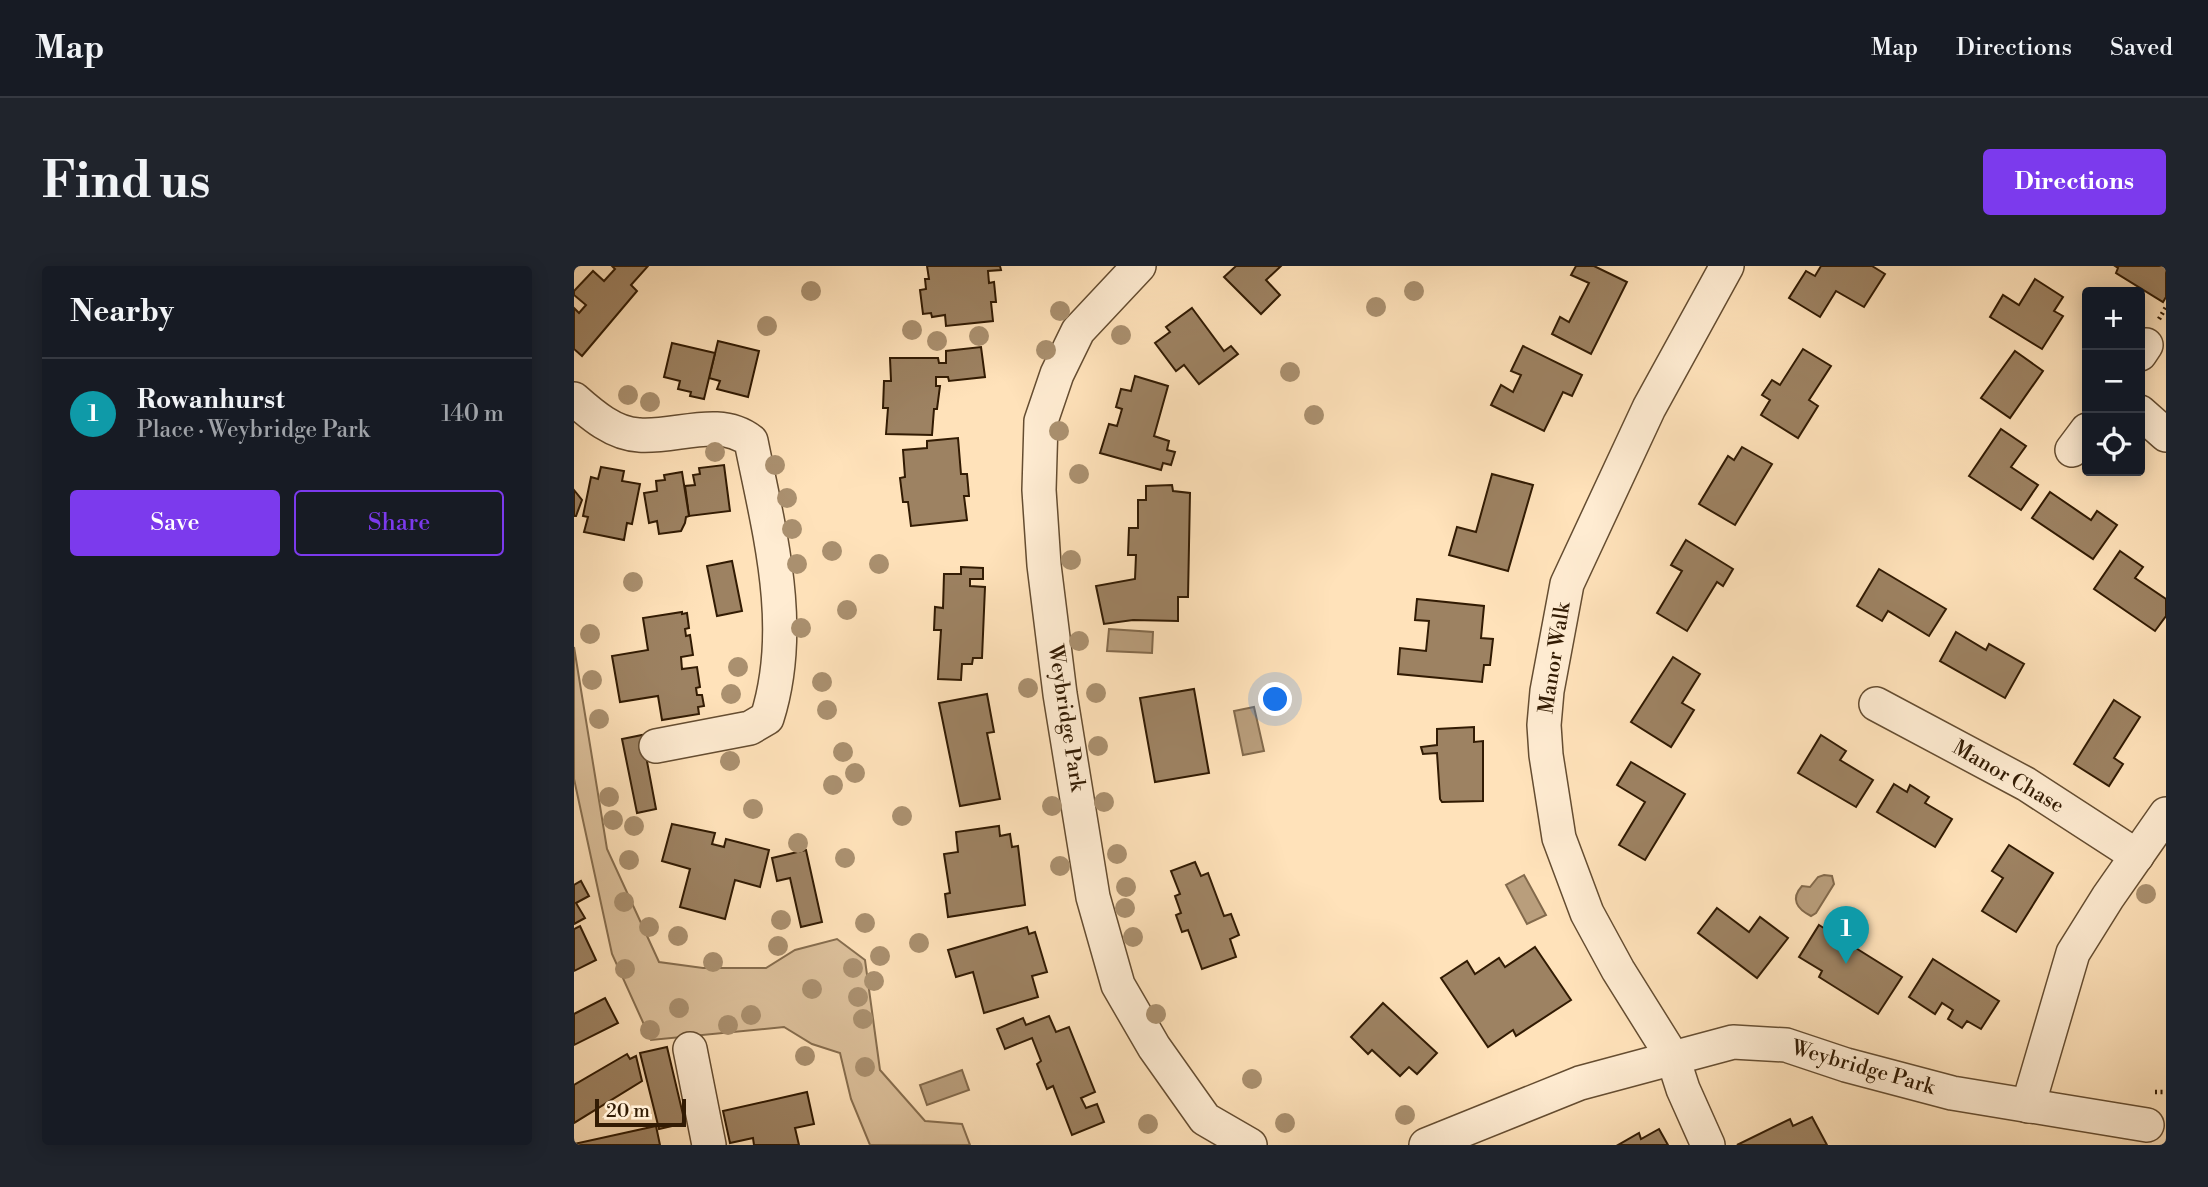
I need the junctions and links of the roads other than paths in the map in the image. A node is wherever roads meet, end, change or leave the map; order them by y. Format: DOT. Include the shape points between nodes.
graph roads {
  1 [pos="1139,266"];
  2 [pos="1727,266"];
  3 [pos="574,399"];
  4 [pos="2141,413"];
  5 [pos="2166,435"];
  6 [pos="1876,704"];
  7 [pos="656,746"];
  8 [pos="2166,814"];
  9 [pos="2137,856"];
  10 [pos="691,1049"];
  11 [pos="1673,1058"];
  12 [pos="2028,1106"];
  13 [pos="2160,1127"];
  14 [pos="709,1145"];
  15 [pos="1250,1145"];
  16 [pos="1426,1145"];
  17 [pos="1708,1145"];
  1 -- 15 [label="street, Weybridge Park" via="1078,331 1041,421 1039,490 1045,578 1093,897 1118,985 1154,1047 1205,1119"];
  2 -- 11 [label="street, Manor Walk" via="1649,408 1567,584 1544,725 1559,838 1587,912"];
  3 -- 7 [label="street" via="611,428 638,435 723,428 739,431 751,441 776,570 782,644 776,691 767,718 750,728"];
  4 -- 5 [label="street"];
  6 -- 9 [label="street, Manor Chase" via="2026,784"];
  8 -- 9 [label="street"];
  9 -- 12 [label="street" via="2073,953"];
  10 -- 14 [label="street"];
  11 -- 12 [label="street, Weybridge Park" via="1733,1042 1786,1045 1939,1089"];
  11 -- 16 [label="street, Weybridge Park" via="1580,1083"];
  11 -- 17 [label="street, Manor Walk"];
  12 -- 13 [label="street, Weybridge Park"];
}
